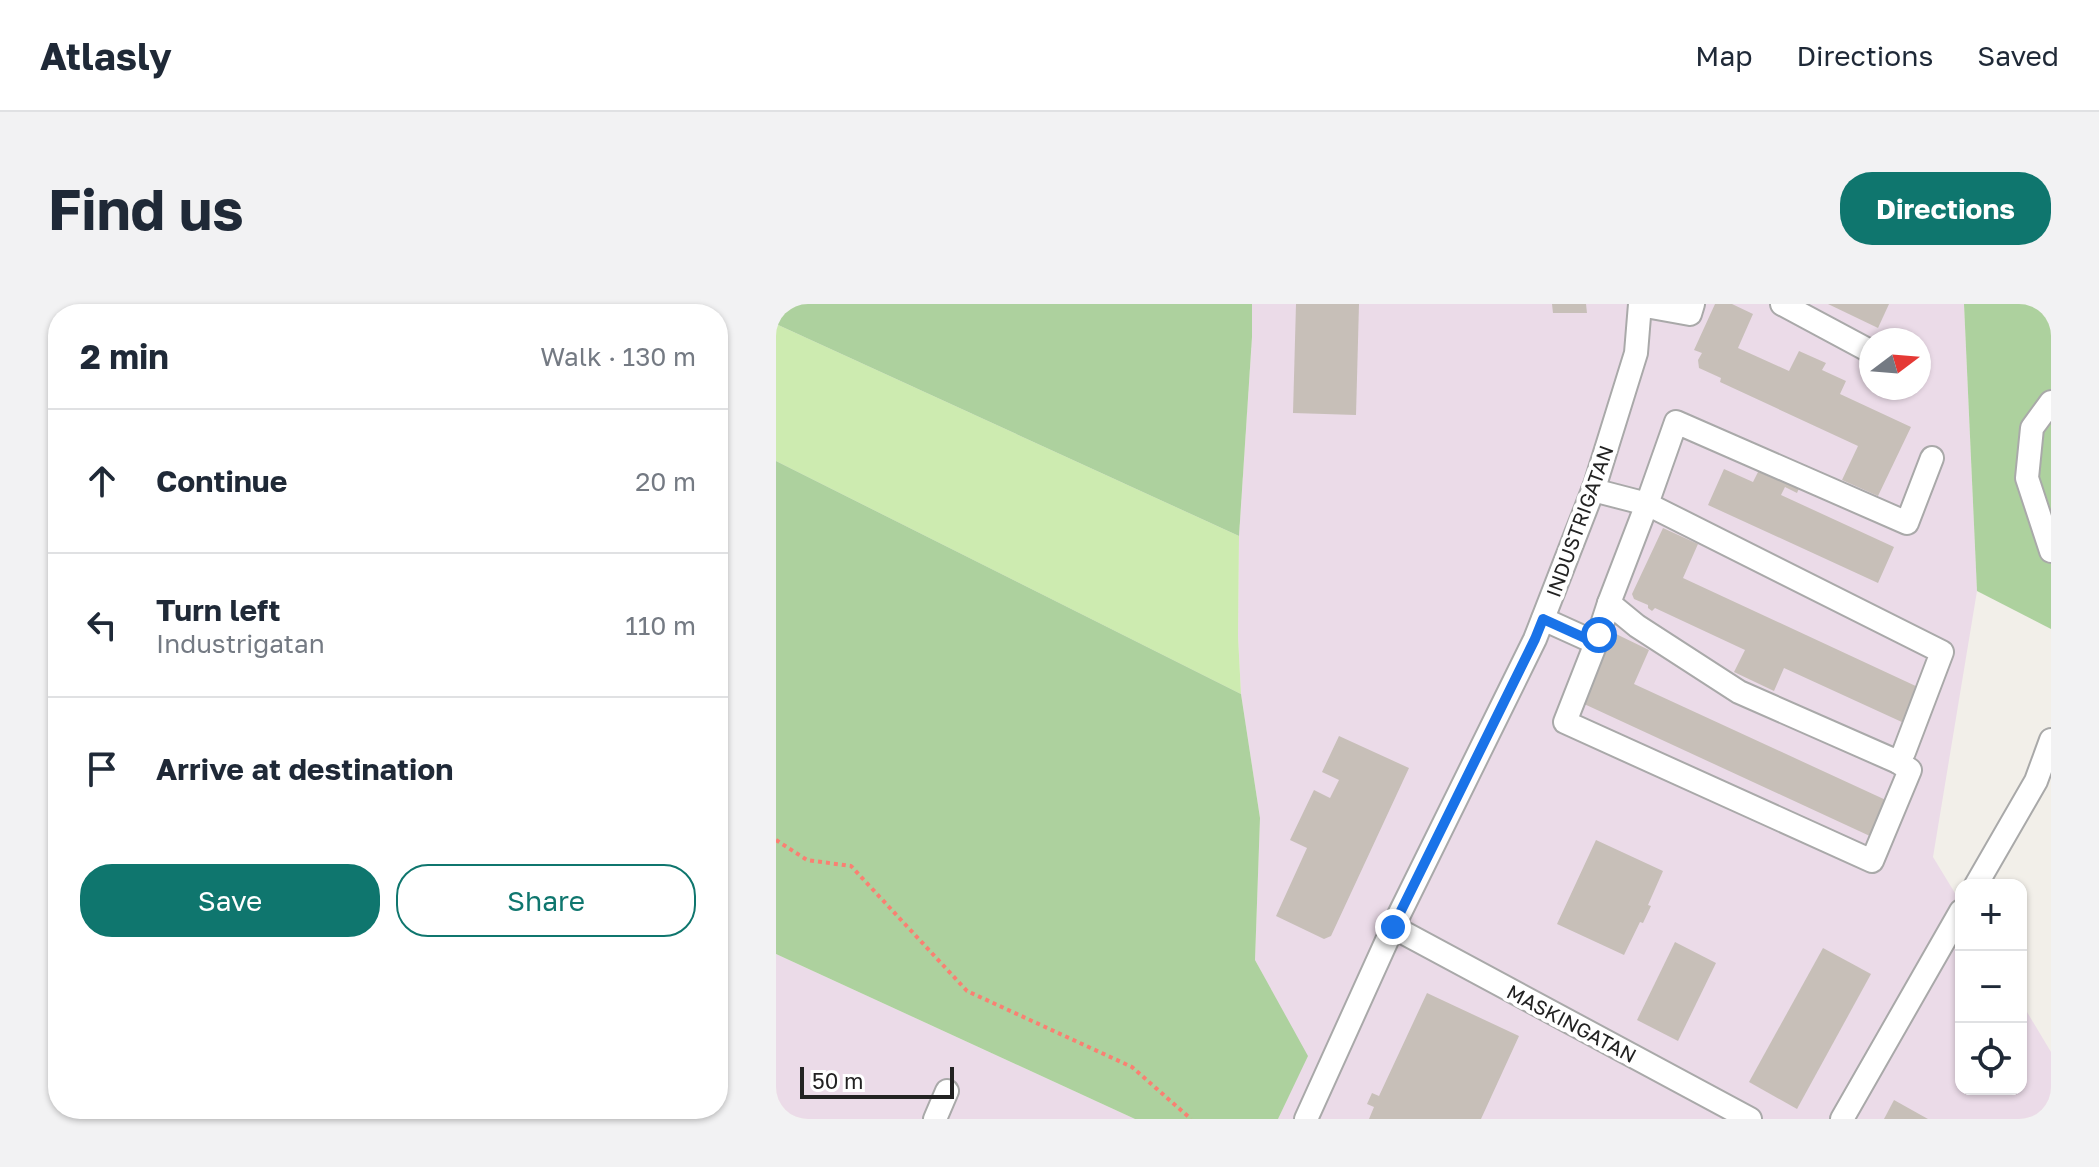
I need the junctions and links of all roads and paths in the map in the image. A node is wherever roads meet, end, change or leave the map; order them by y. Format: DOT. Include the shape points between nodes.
graph roads {
  1 [pos="1693,304"];
  2 [pos="1782,304"];
  3 [pos="1640,305"];
  4 [pos="1859,345"];
  5 [pos="2051,402"];
  6 [pos="1932,458"];
  7 [pos="1593,490"];
  8 [pos="1647,504"];
  9 [pos="2051,551"];
  10 [pos="1609,603"];
  11 [pos="1543,619"];
  12 [pos="1596,643"];
  13 [pos="2051,740"];
  14 [pos="1898,762"];
  15 [pos="776,840"];
  16 [pos="1979,879"];
  17 [pos="1955,921"];
  18 [pos="1393,927"];
  19 [pos="947,1091"];
  20 [pos="935,1119"];
  21 [pos="1191,1119"];
  22 [pos="1306,1119"];
  23 [pos="1750,1119"];
  24 [pos="1842,1119"];
  1 -- 3 [label="street" via="1690,314"];
  2 -- 4 [label="street"];
  3 -- 7 [label="street, INDUSTRIGATAN" via="1636,353"];
  5 -- 9 [label="street" via="2032,428 2027,478"];
  6 -- 8 [label="street" via="1907,523 1676,422"];
  7 -- 8 [label="street"];
  7 -- 11 [label="street, INDUSTRIGATAN"];
  8 -- 10 [label="street"];
  8 -- 14 [label="street" via="1942,652"];
  10 -- 12 [label="street"];
  10 -- 14 [label="street" via="1739,692"];
  11 -- 12 [label="street"];
  11 -- 18 [label="street, INDUSTRIGATAN"];
  12 -- 14 [label="street" via="1565,722 1872,861 1910,770"];
  13 -- 16 [label="street" via="2036,781"];
  15 -- 21 [label="path" via="807,860 851,866 967,991 1132,1067"];
  17 -- 24 [label="street"];
  18 -- 22 [label="street, INDUSTRIGATAN"];
  18 -- 23 [label="street, MASKINGATAN"];
  19 -- 20 [label="street"];
}
